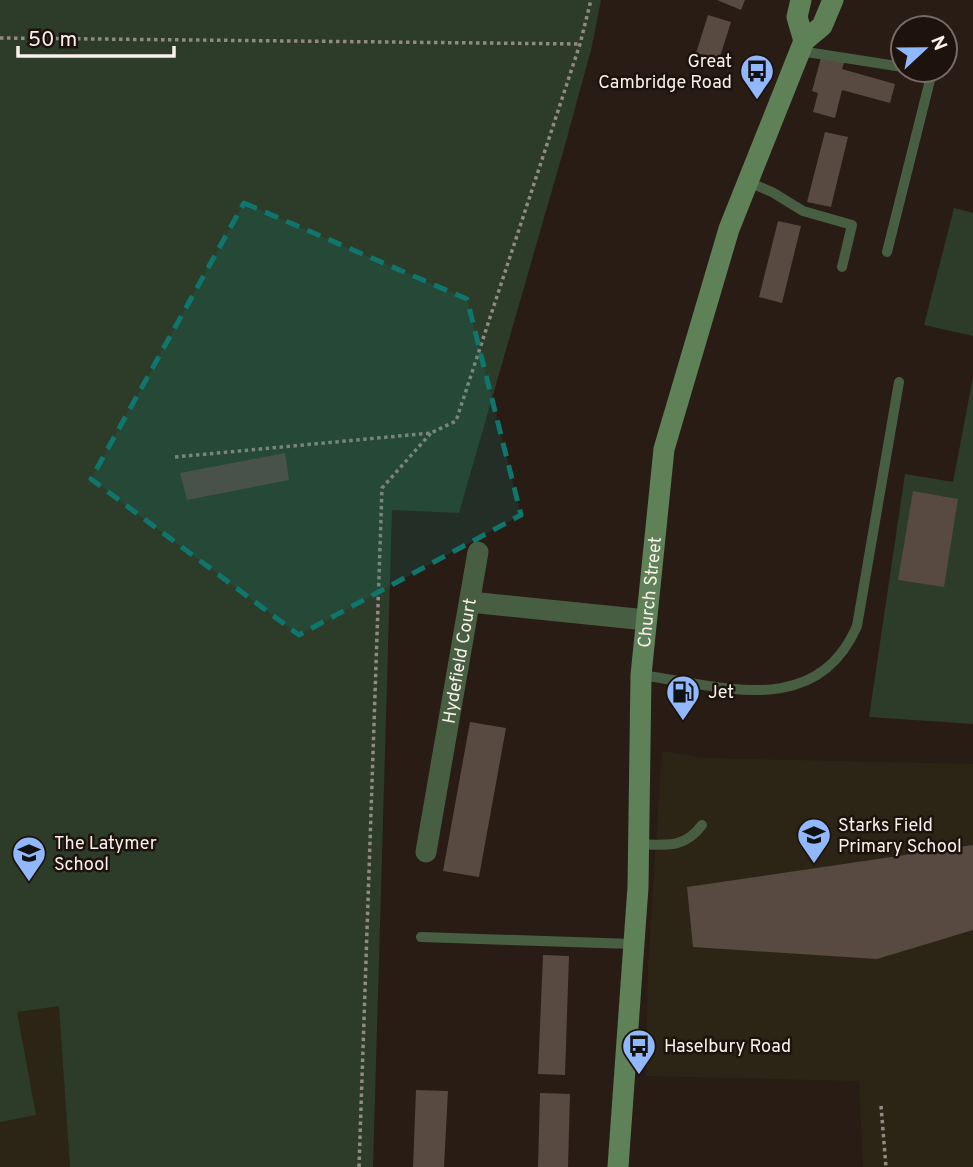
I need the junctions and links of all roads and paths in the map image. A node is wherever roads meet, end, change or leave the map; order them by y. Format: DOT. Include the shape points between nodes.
graph roads {
  1 [pos="591,0"];
  2 [pos="801,0"];
  3 [pos="834,0"];
  4 [pos="0,38"];
  5 [pos="580,44"];
  6 [pos="802,46"];
  7 [pos="889,64"];
  8 [pos="929,84"];
  9 [pos="748,181"];
  10 [pos="887,252"];
  11 [pos="842,267"];
  12 [pos="899,382"];
  13 [pos="431,433"];
  14 [pos="175,457"];
  15 [pos="478,552"];
  16 [pos="470,601"];
  17 [pos="646,620"];
  18 [pos="641,675"];
  19 [pos="702,825"];
  20 [pos="638,844"];
  21 [pos="426,852"];
  22 [pos="421,937"];
  23 [pos="633,944"];
  24 [pos="881,1106"];
  25 [pos="359,1167"];
  26 [pos="618,1167"];
  27 [pos="887,1167"];
  1 -- 5 [label="path"];
  2 -- 6 [label="main road, Church Street" via="797,17"];
  3 -- 6 [label="main road, Church Street" via="822,26"];
  4 -- 5 [label="path"];
  5 -- 13 [label="path" via="456,421"];
  6 -- 7 [label="lane"];
  6 -- 9 [label="main road, Church Street"];
  8 -- 10 [label="lane"];
  9 -- 11 [label="lane" via="803,211 852,225"];
  9 -- 17 [label="main road, Church Street" via="729,229 664,449"];
  12 -- 18 [label="lane" via="858,626 829,669 792,688 742,688"];
  13 -- 14 [label="path"];
  13 -- 25 [label="path" via="382,488"];
  15 -- 16 [label="street"];
  16 -- 17 [label="street, Hydefield Court"];
  16 -- 21 [label="street, Hydefield Court"];
  17 -- 18 [label="main road, Church Street"];
  18 -- 20 [label="main road, Church Street"];
  19 -- 20 [label="lane" via="692,839 679,843"];
  20 -- 23 [label="main road, Church Street"];
  22 -- 23 [label="lane"];
  23 -- 26 [label="main road, Church Street"];
  24 -- 27 [label="path"];
}
